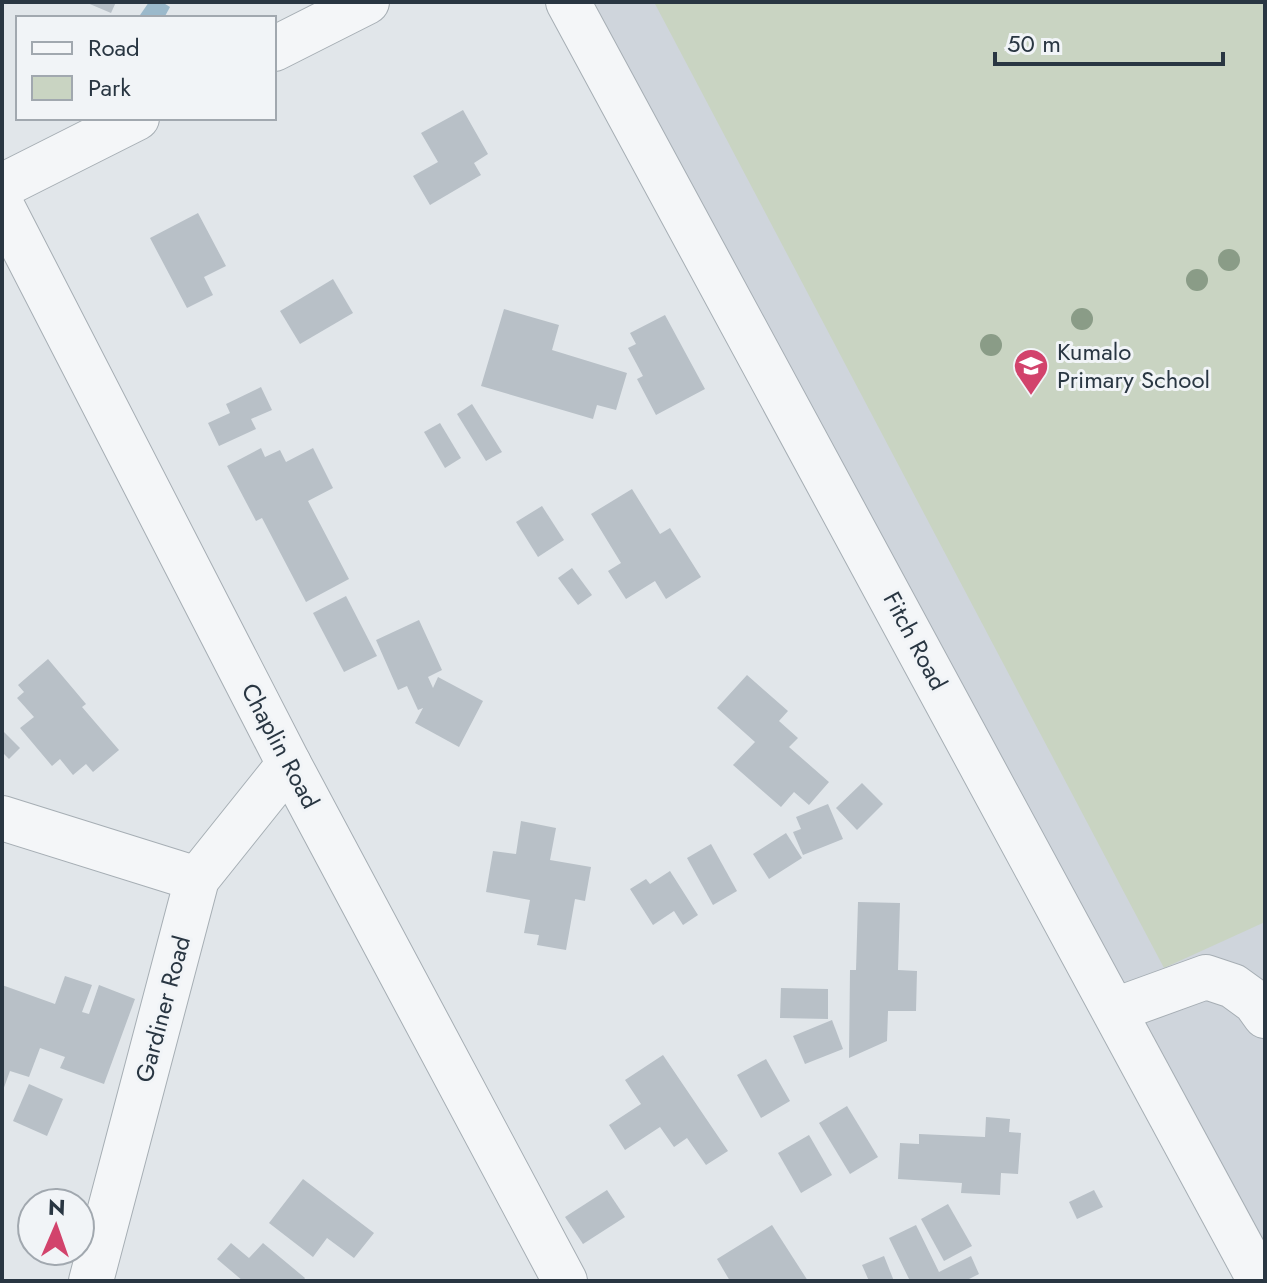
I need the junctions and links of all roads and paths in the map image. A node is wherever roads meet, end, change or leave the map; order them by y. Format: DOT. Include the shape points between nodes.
graph roads {
  1 [pos="367,2"];
  2 [pos="568,2"];
  3 [pos="276,48"];
  4 [pos="133,120"];
  5 [pos="2,186"];
  6 [pos="2,206"];
  7 [pos="289,764"];
  8 [pos="2,818"];
  9 [pos="197,879"];
  10 [pos="1115,1010"];
  11 [pos="1265,1016"];
  12 [pos="91,1281"];
  13 [pos="565,1281"];
  14 [pos="1260,1281"];
  1 -- 3 [label="street"];
  2 -- 10 [label="street, Fitch Road"];
  4 -- 5 [label="street"];
  6 -- 7 [label="street, Chaplin Road"];
  7 -- 9 [label="street, Gardiner Road"];
  7 -- 13 [label="street, Chaplin Road"];
  8 -- 9 [label="street"];
  9 -- 12 [label="street, Gardiner Road"];
  10 -- 11 [label="street" via="1206,977 1233,986"];
  10 -- 14 [label="street, Fitch Road"];
}
